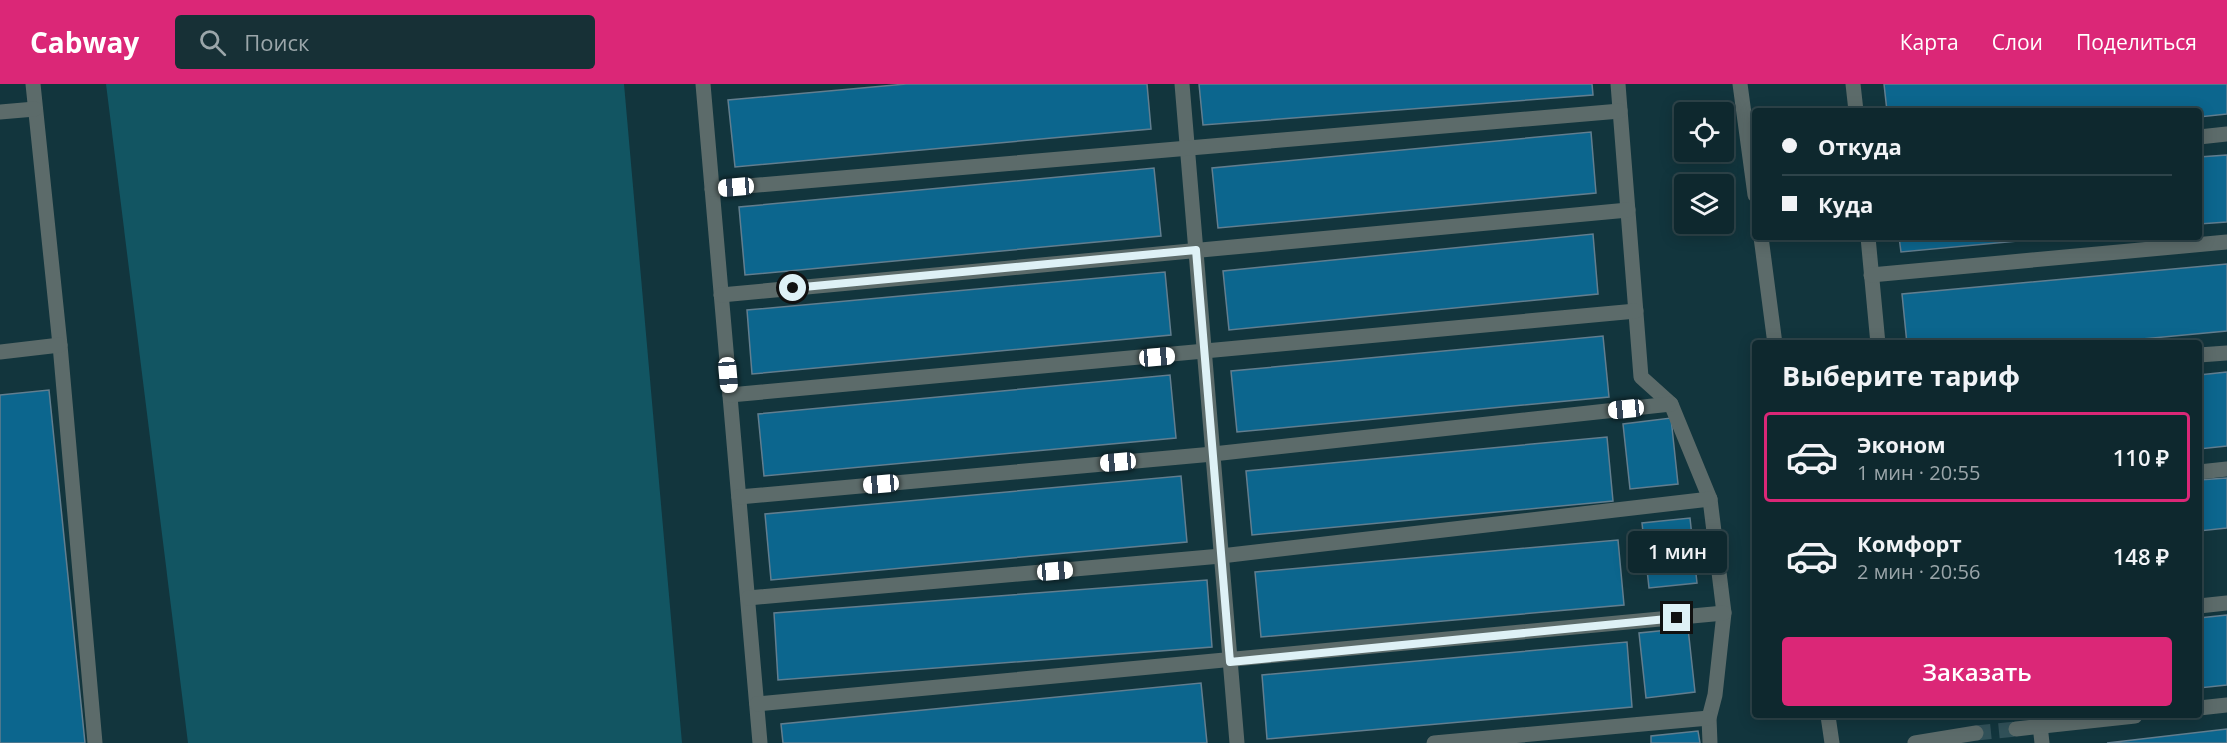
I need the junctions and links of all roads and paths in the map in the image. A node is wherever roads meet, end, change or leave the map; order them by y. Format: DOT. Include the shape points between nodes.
graph roads {
  1 [pos="33,84"];
  2 [pos="703,84"];
  3 [pos="1182,84"];
  4 [pos="1618,84"];
  5 [pos="1740,84"];
  6 [pos="1854,84"];
  7 [pos="1856,108"];
  8 [pos="35,109"];
  9 [pos="1620,111"];
  10 [pos="0,112"];
  11 [pos="2227,134"];
  12 [pos="2202,137"];
  13 [pos="1187,148"];
  14 [pos="1752,173"];
  15 [pos="712,189"];
  16 [pos="1628,210"];
  17 [pos="1761,240"];
  18 [pos="1868,240"];
  19 [pos="2227,242"];
  20 [pos="1196,250"];
  21 [pos="1871,275"];
  22 [pos="722,295"];
  23 [pos="1636,311"];
  24 [pos="1774,340"];
  25 [pos="1878,340"];
  26 [pos="60,345"];
  27 [pos="0,352"];
  28 [pos="1204,353"];
  29 [pos="2227,353"];
  30 [pos="2202,355"];
  31 [pos="730,395"];
  32 [pos="1671,404"];
  33 [pos="1213,454"];
  34 [pos="2227,469"];
  35 [pos="2202,472"];
  36 [pos="739,497"];
  37 [pos="1710,499"];
  38 [pos="1221,556"];
  39 [pos="748,598"];
  40 [pos="2227,603"];
  41 [pos="2202,606"];
  42 [pos="1724,613"];
  43 [pos="1230,662"];
  44 [pos="757,704"];
  45 [pos="2227,705"];
  46 [pos="2202,708"];
  47 [pos="1709,718"];
  48 [pos="1828,718"];
  49 [pos="2097,718"];
  50 [pos="2040,721"];
  51 [pos="2016,729"];
  52 [pos="1976,733"];
  53 [pos="95,743"];
  54 [pos="760,743"];
  55 [pos="1237,743"];
  56 [pos="1434,743"];
  57 [pos="1710,743"];
  58 [pos="1832,743"];
  59 [pos="1915,743"];
  60 [pos="2042,743"];
  1 -- 8 [label="street"];
  2 -- 15 [label="street"];
  3 -- 13 [label="street"];
  4 -- 9 [label="street"];
  5 -- 14 [label="street"];
  6 -- 7 [label="street"];
  8 -- 10 [label="street"];
  8 -- 26 [label="street"];
  9 -- 13 [label="street"];
  9 -- 16 [label="street"];
  11 -- 12 [label="street"];
  13 -- 15 [label="street"];
  13 -- 20 [label="street"];
  15 -- 22 [label="street"];
  16 -- 20 [label="street"];
  16 -- 23 [label="street"];
  17 -- 24 [label="street"];
  18 -- 21 [label="street"];
  19 -- 21 [label="street"];
  20 -- 22 [label="street"];
  20 -- 28 [label="street"];
  21 -- 25 [label="street"];
  22 -- 31 [label="street"];
  23 -- 28 [label="street"];
  23 -- 32 [label="street" via="1641,377"];
  26 -- 27 [label="street"];
  26 -- 53 [label="street"];
  28 -- 31 [label="street"];
  28 -- 33 [label="street"];
  29 -- 30 [label="street"];
  31 -- 36 [label="street"];
  32 -- 33 [label="street"];
  32 -- 37 [label="street"];
  33 -- 36 [label="street"];
  33 -- 38 [label="street"];
  34 -- 35 [label="street"];
  36 -- 39 [label="street"];
  37 -- 38 [label="street"];
  37 -- 42 [label="street"];
  38 -- 39 [label="street"];
  38 -- 43 [label="street"];
  39 -- 44 [label="street"];
  40 -- 41 [label="street"];
  42 -- 43 [label="street"];
  42 -- 47 [label="street"];
  43 -- 44 [label="street"];
  43 -- 55 [label="street"];
  44 -- 54 [label="street"];
  45 -- 46 [label="street"];
  47 -- 56 [label="street"];
  47 -- 57 [label="street"];
  48 -- 58 [label="street"];
  49 -- 50 [label="street"];
  50 -- 51 [label="street"];
  50 -- 60 [label="street"];
  52 -- 59 [label="street"];
}
